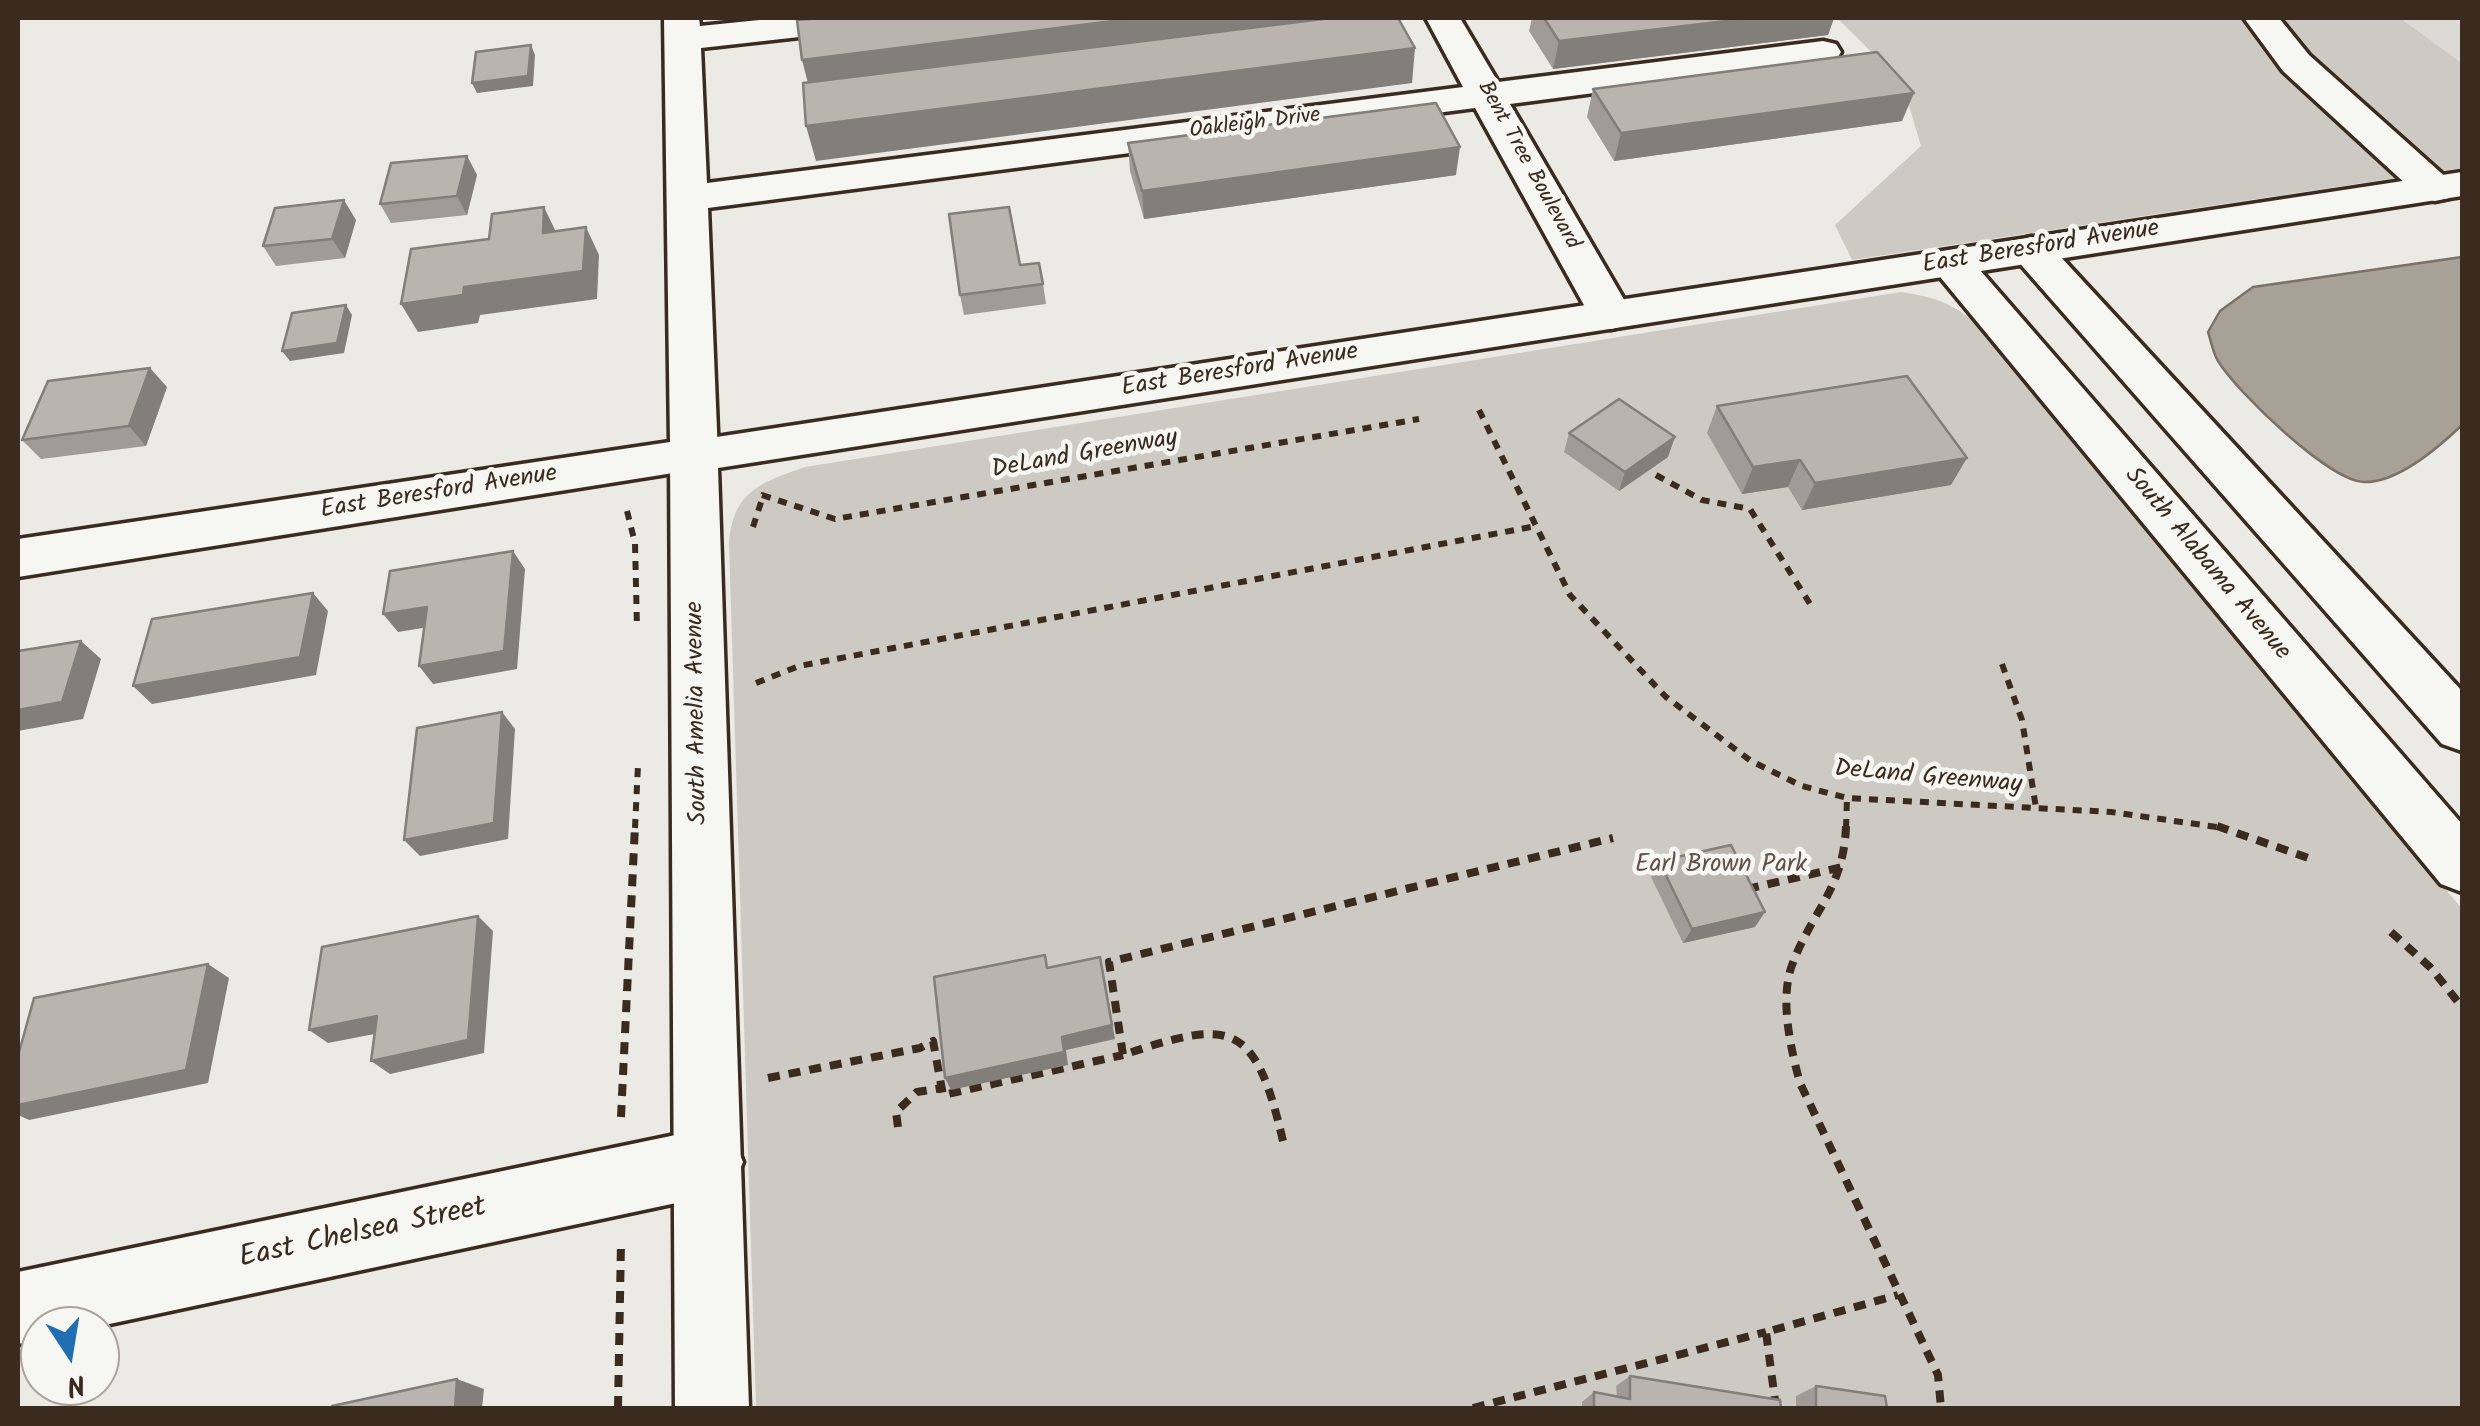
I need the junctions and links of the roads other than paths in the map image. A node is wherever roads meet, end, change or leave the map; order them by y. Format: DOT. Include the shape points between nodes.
graph roads {
  1 [pos="871,18"];
  2 [pos="1443,18"];
  3 [pos="2261,18"];
  4 [pos="683,28"];
  5 [pos="1823,52"];
  6 [pos="1487,95"];
  7 [pos="2449,187"];
  8 [pos="687,198"];
  9 [pos="2031,250"];
  10 [pos="1951,263"];
  11 [pos="1611,315"];
  12 [pos="694,455"];
  13 [pos="18,558"];
  14 [pos="2462,728"];
  15 [pos="2462,866"];
  16 [pos="709,1162"];
  17 [pos="18,1308"];
  18 [pos="712,1408"];
  1 -- 4 [label="street"];
  2 -- 6 [label="street, Bent Tree Boulevard"];
  3 -- 7 [label="street" via="2296,63"];
  4 -- 8 [label="street, South Amelia Avenue"];
  5 -- 6 [label="street, Oakleigh Drive"];
  6 -- 8 [label="street, Oakleigh Drive"];
  6 -- 11 [label="street, Bent Tree Boulevard"];
  7 -- 9 [label="street, East Beresford Avenue"];
  8 -- 12 [label="street, South Amelia Avenue"];
  9 -- 10 [label="street, East Beresford Avenue"];
  9 -- 14 [label="street"];
  10 -- 11 [label="street, East Beresford Avenue"];
  10 -- 15 [label="street, South Alabama Avenue"];
  11 -- 12 [label="street, East Beresford Avenue"];
  12 -- 13 [label="street, East Beresford Avenue"];
  12 -- 16 [label="street, South Amelia Avenue"];
  16 -- 17 [label="street, East Chelsea Street"];
  16 -- 18 [label="street, South Amelia Avenue"];
}
